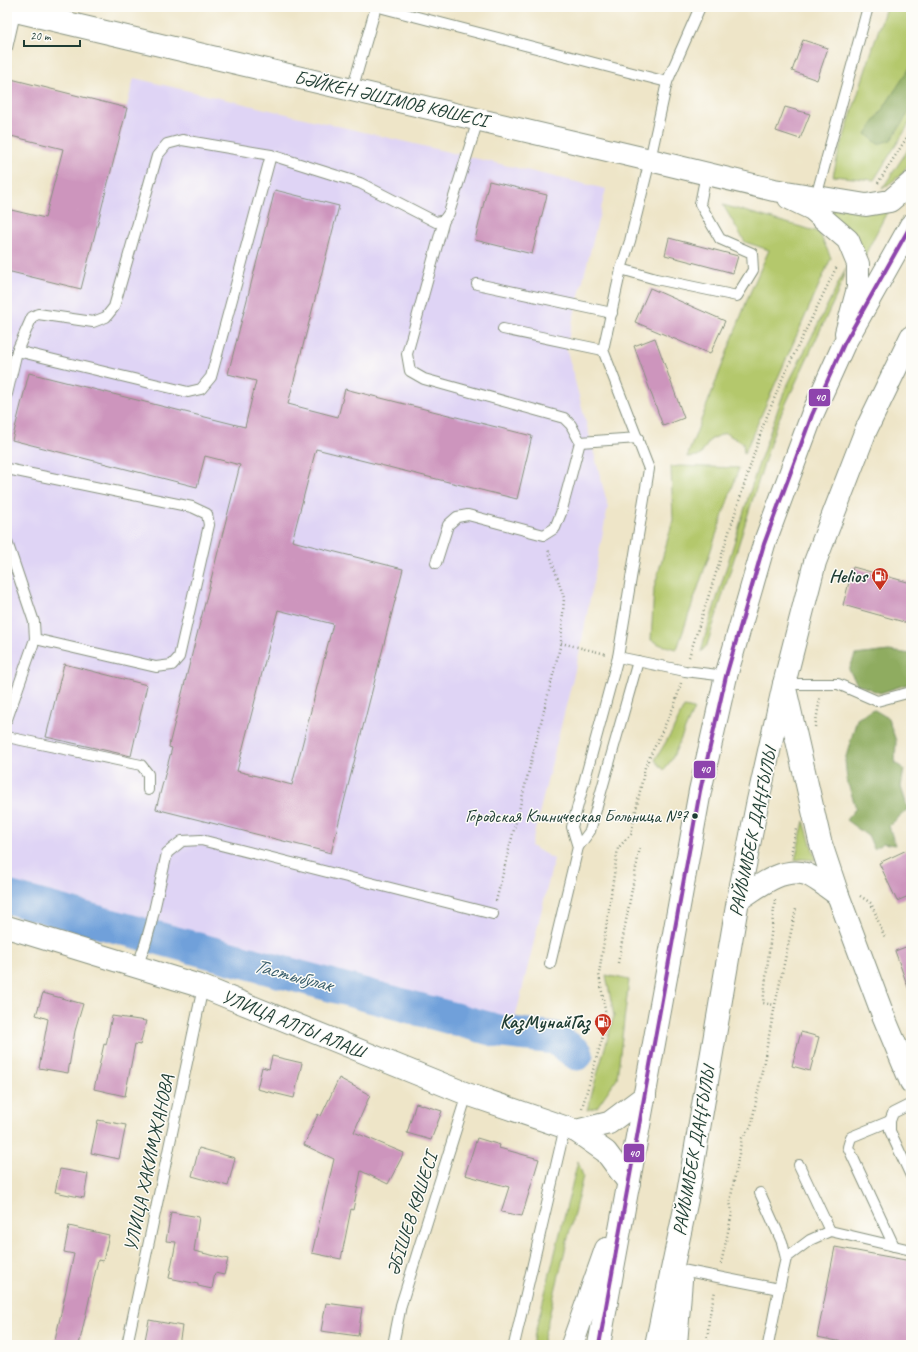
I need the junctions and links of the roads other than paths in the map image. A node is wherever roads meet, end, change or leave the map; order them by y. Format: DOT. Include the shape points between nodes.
graph roads {
  1 [pos="376,7"];
  2 [pos="379,7"];
  3 [pos="700,7"];
  4 [pos="868,7"];
  5 [pos="13,9"];
  6 [pos="7,48"];
  7 [pos="667,82"];
  8 [pos="352,90"];
  9 [pos="478,120"];
  10 [pos="271,155"];
  11 [pos="650,160"];
  12 [pos="706,174"];
  13 [pos="911,184"];
  14 [pos="774,190"];
  15 [pos="816,197"];
  16 [pos="444,220"];
  17 [pos="911,225"];
  18 [pos="621,269"];
  19 [pos="477,284"];
  20 [pos="612,313"];
  21 [pos="503,329"];
  22 [pos="911,337"];
  23 [pos="844,344"];
  24 [pos="603,350"];
  25 [pos="17,351"];
  26 [pos="7,394"];
  27 [pos="638,438"];
  28 [pos="580,442"];
  29 [pos="7,469"];
  30 [pos="7,542"];
  31 [pos="436,563"];
  32 [pos="35,639"];
  33 [pos="618,657"];
  34 [pos="638,661"];
  35 [pos="726,676"];
  36 [pos="784,684"];
  37 [pos="911,692"];
  38 [pos="7,720"];
  39 [pos="7,737"];
  40 [pos="148,790"];
  41 [pos="578,847"];
  42 [pos="838,895"];
  43 [pos="738,900"];
  44 [pos="493,914"];
  45 [pos="7,927"];
  46 [pos="550,964"];
  47 [pos="137,966"];
  48 [pos="203,988"];
  49 [pos="911,1082"];
  50 [pos="468,1094"];
  51 [pos="645,1096"];
  52 [pos="911,1104"];
  53 [pos="890,1121"];
  54 [pos="570,1129"];
  55 [pos="799,1165"];
  56 [pos="911,1176"];
  57 [pos="629,1184"];
  58 [pos="760,1193"];
  59 [pos="687,1199"];
  60 [pos="830,1231"];
  61 [pos="894,1246"];
  62 [pos="911,1250"];
  63 [pos="786,1258"];
  64 [pos="682,1270"];
  65 [pos="779,1288"];
  66 [pos="128,1345"];
  67 [pos="393,1345"];
  68 [pos="514,1345"];
  69 [pos="572,1345"];
  70 [pos="599,1345"];
  71 [pos="656,1345"];
  72 [pos="676,1345"];
  73 [pos="768,1345"];
  1 -- 8 [label="lane"];
  2 -- 7 [label="lane"];
  3 -- 7 [label="lane"];
  4 -- 15 [label="lane"];
  5 -- 6 [label="lane"];
  5 -- 8 [label="main road, БӘЙКЕН ӘШІМОВ КӨШЕСІ"];
  7 -- 11 [label="lane"];
  8 -- 9 [label="main road, БӘЙКЕН ӘШІМОВ КӨШЕСІ"];
  9 -- 11 [label="main road, БӘЙКЕН ӘШІМОВ КӨШЕСІ"];
  9 -- 16 [label="lane" via="449,212"];
  10 -- 16 [label="lane" via="360,183 436,222"];
  10 -- 25 [label="lane" via="182,140 167,144 157,156 114,306 106,316 93,322 38,314 32,317"];
  10 -- 25 [label="lane" via="211,378 201,389 188,392"];
  11 -- 12 [label="main road, БӘЙКЕН ӘШІМОВ КӨШЕСІ"];
  11 -- 18 [label="lane"];
  12 -- 14 [label="main road, БӘЙКЕН ӘШІМОВ КӨШЕСІ"];
  12 -- 18 [label="lane" via="700,204 720,239 752,253 753,270 737,296"];
  13 -- 15 [label="main road" via="890,200 866,204"];
  14 -- 15 [label="main road"];
  14 -- 23 [label="main road" via="812,209 848,240 858,264 858,288"];
  16 -- 28 [label="lane" via="407,354 410,371 424,379 564,418"];
  17 -- 23 [label="main road"];
  18 -- 20 [label="lane"];
  19 -- 20 [label="lane"];
  20 -- 24 [label="lane"];
  21 -- 24 [label="lane"];
  22 -- 36 [label="main road, РАЙЫМБЕК ДАҢҒЫЛЫ" via="866,430 816,562"];
  23 -- 35 [label="main road" via="812,415 764,544"];
  24 -- 27 [label="lane"];
  25 -- 26 [label="lane"];
  27 -- 28 [label="lane"];
  27 -- 33 [label="lane" via="649,469"];
  28 -- 31 [label="lane" via="562,513 555,528 544,535 468,516 457,517 448,525"];
  29 -- 32 [label="lane" via="192,507 207,514 209,524 179,657 172,665 156,667"];
  30 -- 32 [label="lane" via="34,622"];
  32 -- 38 [label="lane"];
  33 -- 34 [label="lane"];
  33 -- 41 [label="lane" via="572,827"];
  34 -- 35 [label="lane"];
  34 -- 41 [label="lane" via="590,831"];
  35 -- 51 [label="main road" via="700,791"];
  36 -- 37 [label="lane" via="838,684 877,701"];
  36 -- 42 [label="main road" via="820,841"];
  36 -- 43 [label="main road, РАЙЫМБЕК ДАҢҒЫЛЫ"];
  39 -- 40 [label="lane" via="141,765 148,774"];
  41 -- 46 [label="lane"];
  42 -- 43 [label="main road" via="806,875 788,872 768,880"];
  42 -- 49 [label="main road"];
  43 -- 59 [label="main road, РАЙЫМБЕК ДАҢҒЫЛЫ"];
  44 -- 47 [label="lane" via="201,840 182,841 167,853 151,924"];
  45 -- 47 [label="main road, УЛИЦА АЛТЫ АЛАШ"];
  47 -- 48 [label="main road, УЛИЦА АЛТЫ АЛАШ"];
  48 -- 50 [label="main road, УЛИЦА АЛТЫ АЛАШ"];
  48 -- 66 [label="lane, УЛИЦА ХАКИМЖАНОВА"];
  50 -- 54 [label="main road, УЛИЦА АЛТЫ АЛАШ"];
  50 -- 67 [label="lane, ӘБІШЕВ КӨШЕСІ" via="401,1305"];
  51 -- 54 [label="main road" via="609,1123"];
  51 -- 57 [label="main road"];
  52 -- 53 [label="lane" via="893,1113"];
  53 -- 56 [label="lane" via="890,1131"];
  53 -- 61 [label="lane" via="851,1137 848,1147"];
  54 -- 57 [label="main road, УЛИЦА АЛТЫ АЛАШ" via="606,1152"];
  54 -- 68 [label="lane"];
  55 -- 60 [label="lane"];
  57 -- 69 [label="main road"];
  57 -- 70 [label="main road"];
  58 -- 63 [label="lane" via="782,1242"];
  59 -- 64 [label="main road"];
  59 -- 71 [label="main road, РАЙЫМБЕК ДАҢҒЫЛЫ"];
  60 -- 61 [label="lane"];
  60 -- 63 [label="lane" via="810,1240"];
  61 -- 62 [label="lane"];
  63 -- 65 [label="lane"];
  64 -- 65 [label="lane"];
  64 -- 72 [label="main road"];
  65 -- 73 [label="lane"];
}
